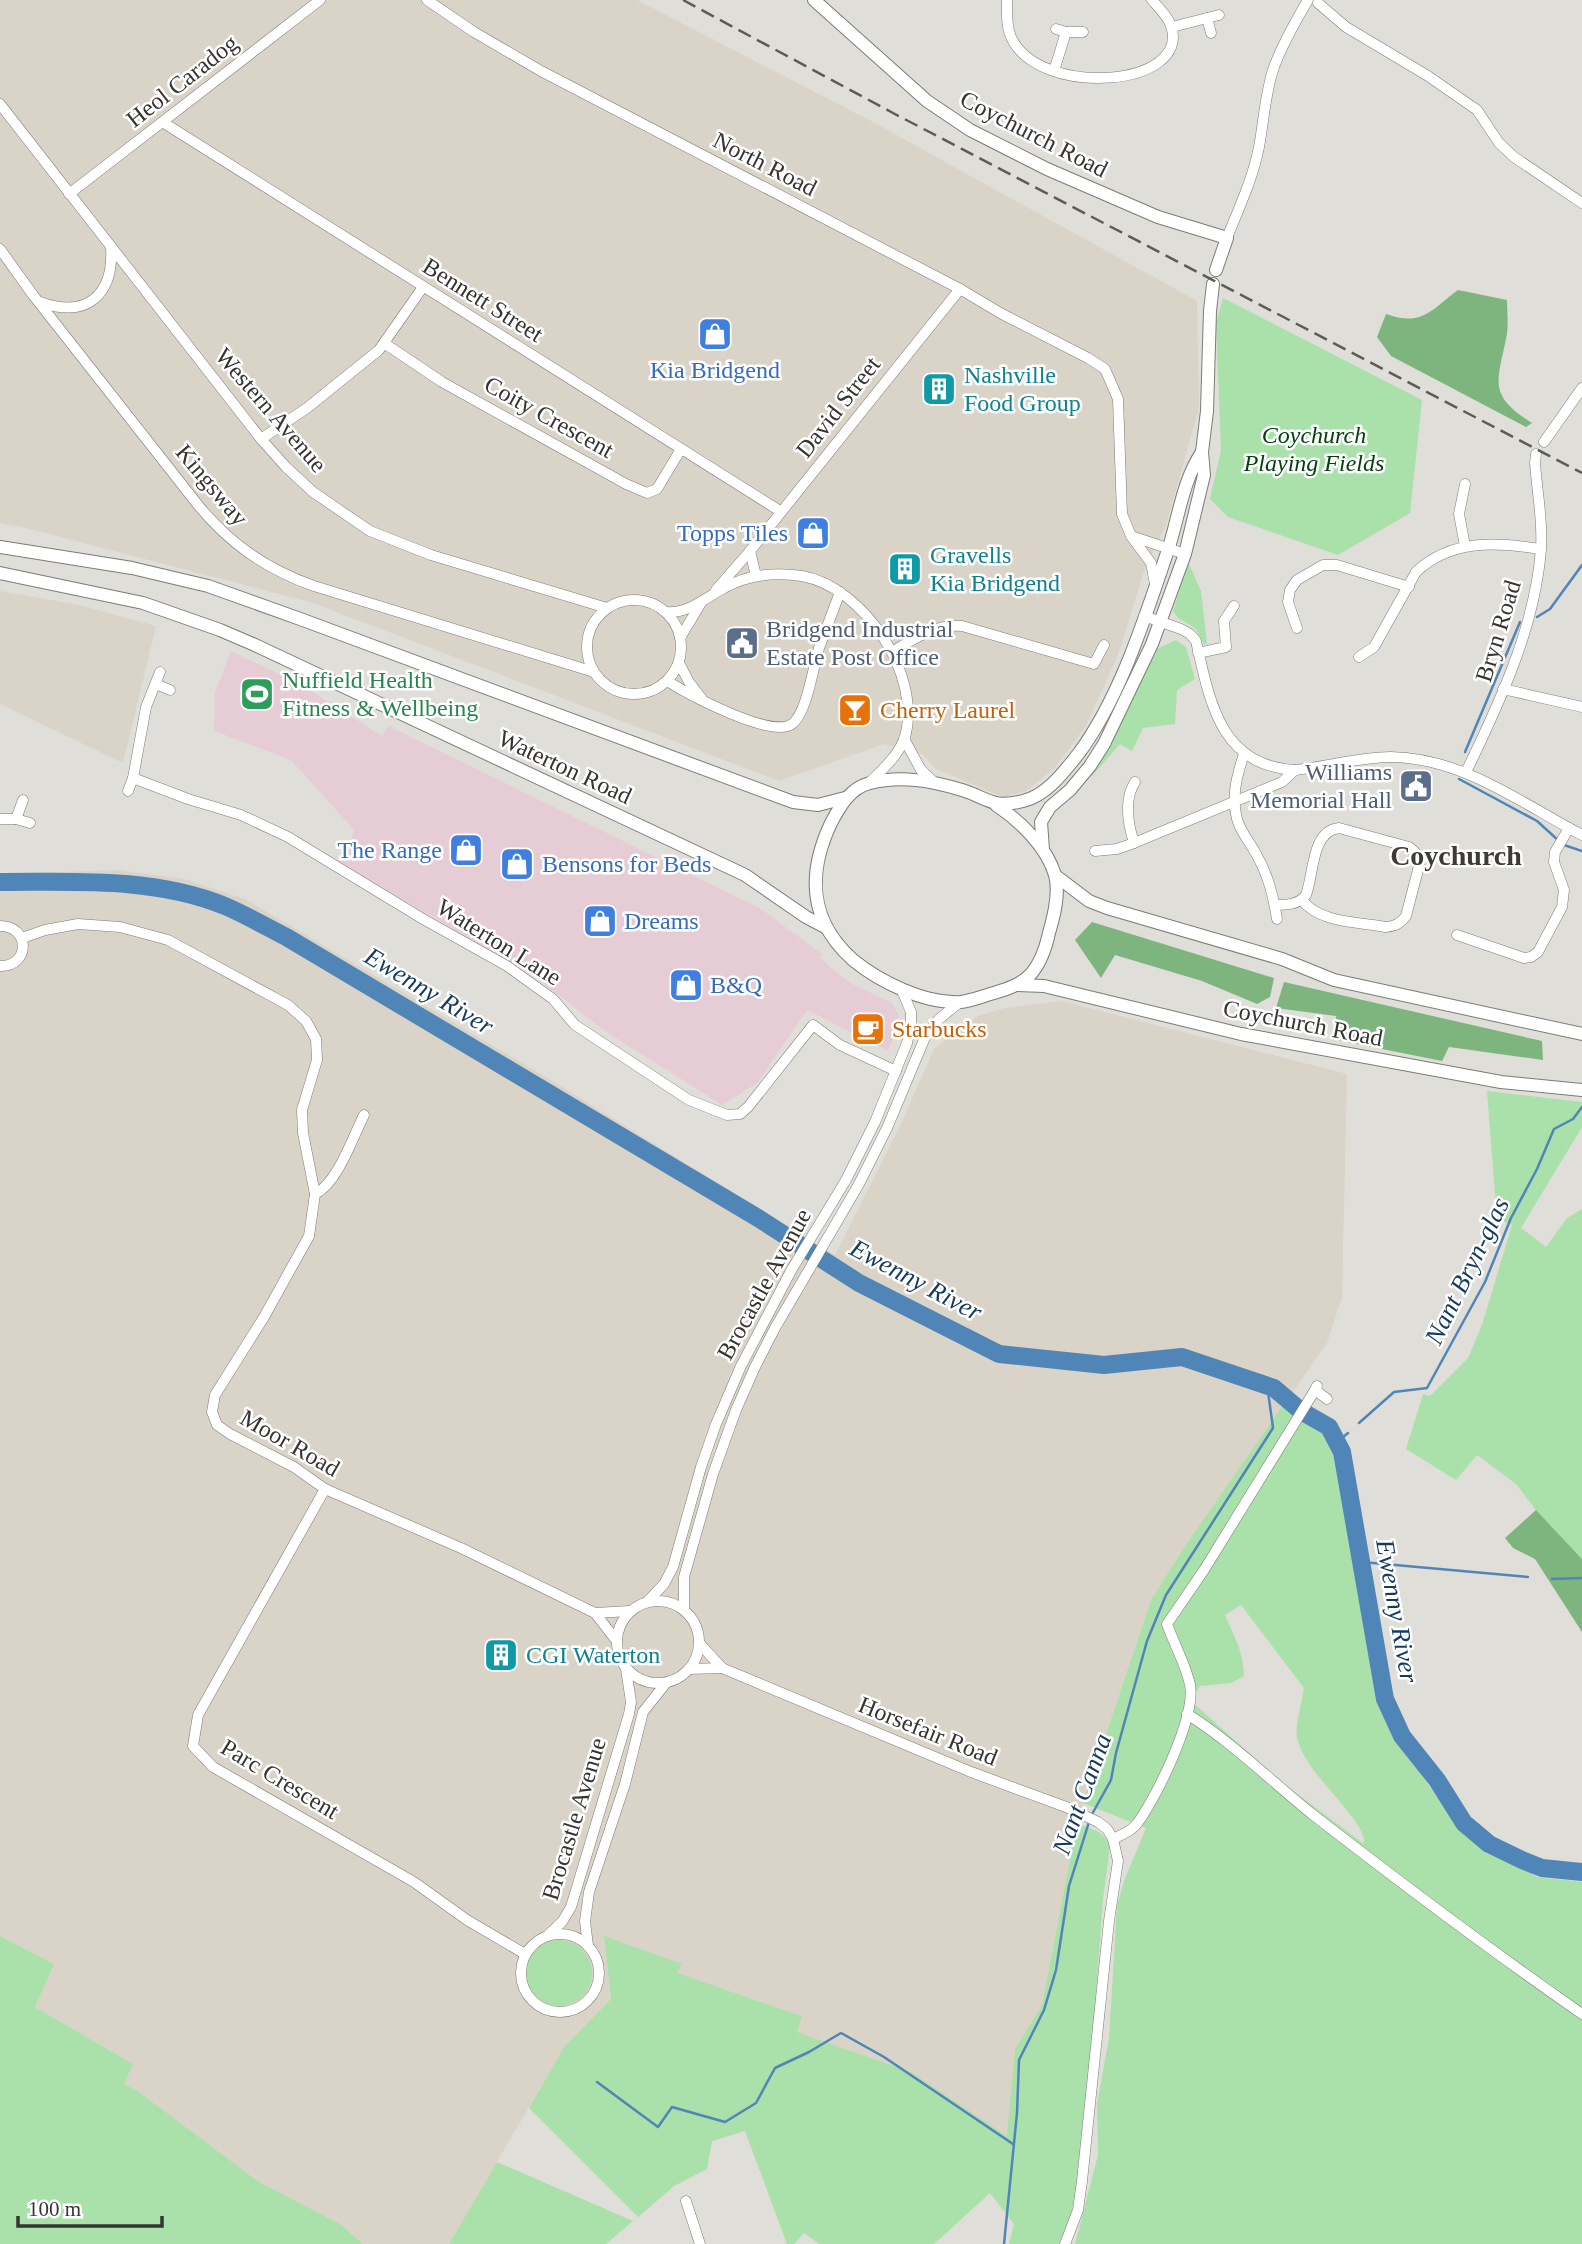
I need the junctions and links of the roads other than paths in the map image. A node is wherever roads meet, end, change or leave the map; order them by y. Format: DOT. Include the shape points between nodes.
graph roads {
  1 [pos="320,0"];
  2 [pos="427,0"];
  3 [pos="814,0"];
  4 [pos="1007,0"];
  5 [pos="1152,0"];
  6 [pos="1316,1"];
  7 [pos="1219,15"];
  8 [pos="1207,18"];
  9 [pos="1172,27"];
  10 [pos="1083,32"];
  11 [pos="1211,33"];
  12 [pos="1054,71"];
  13 [pos="0,104"];
  14 [pos="164,123"];
  15 [pos="69,194"];
  16 [pos="1582,203"];
  17 [pos="1227,238"];
  18 [pos="111,247"];
  19 [pos="0,249"];
  20 [pos="1216,271"];
  21 [pos="1213,284"];
  22 [pos="424,287"];
  23 [pos="960,289"];
  24 [pos="39,302"];
  25 [pos="384,343"];
  26 [pos="1582,388"];
  27 [pos="261,439"];
  28 [pos="1544,442"];
  29 [pos="681,449"];
  30 [pos="1202,452"];
  31 [pos="1536,454"];
  32 [pos="1465,484"];
  33 [pos="780,511"];
  34 [pos="1131,536"];
  35 [pos="1465,546"];
  36 [pos="0,547"];
  37 [pos="1168,549"];
  38 [pos="1541,550"];
  39 [pos="750,551"];
  40 [pos="1185,554"];
  41 [pos="0,573"];
  42 [pos="756,576"];
  43 [pos="1155,584"];
  44 [pos="1409,587"];
  45 [pos="840,592"];
  46 [pos="713,595"];
  47 [pos="701,603"];
  48 [pos="1234,607"];
  49 [pos="607,608"];
  50 [pos="666,612"];
  51 [pos="1144,615"];
  52 [pos="1161,622"];
  53 [pos="1297,628"];
  54 [pos="680,638"];
  55 [pos="1104,645"];
  56 [pos="892,652"];
  57 [pos="1198,653"];
  58 [pos="1359,657"];
  59 [pos="679,663"];
  60 [pos="160,672"];
  61 [pos="594,672"];
  62 [pos="667,681"];
  63 [pos="156,684"];
  64 [pos="1503,689"];
  65 [pos="170,690"];
  66 [pos="705,703"];
  67 [pos="1582,707"];
  68 [pos="904,739"];
  69 [pos="1244,754"];
  70 [pos="1295,770"];
  71 [pos="1466,772"];
  72 [pos="133,778"];
  73 [pos="1135,782"];
  74 [pos="868,783"];
  75 [pos="935,783"];
  76 [pos="128,791"];
  77 [pos="845,798"];
  78 [pos="23,800"];
  79 [pos="1234,801"];
  80 [pos="996,805"];
  81 [pos="0,819"];
  82 [pos="16,819"];
  83 [pos="30,823"];
  84 [pos="1569,828"];
  85 [pos="1582,835"];
  86 [pos="1134,843"];
  87 [pos="1043,851"];
  88 [pos="1095,851"];
  89 [pos="1056,876"];
  90 [pos="1302,900"];
  91 [pos="1275,905"];
  92 [pos="1277,919"];
  93 [pos="0,926"];
  94 [pos="825,927"];
  95 [pos="1457,935"];
  96 [pos="22,938"];
  97 [pos="0,966"];
  98 [pos="1017,985"];
  99 [pos="901,988"];
  100 [pos="960,1002"];
  101 [pos="1582,1034"];
  102 [pos="896,1071"];
  103 [pos="1582,1090"];
  104 [pos="364,1115"];
  105 [pos="315,1194"];
  106 [pos="1327,1399"];
  107 [pos="326,1489"];
  108 [pos="648,1601"];
  109 [pos="684,1609"];
  110 [pos="629,1611"];
  111 [pos="595,1613"];
  112 [pos="616,1640"];
  113 [pos="700,1644"];
  114 [pos="722,1668"];
  115 [pos="626,1669"];
  116 [pos="690,1669"];
  117 [pos="666,1683"];
  118 [pos="1187,1714"];
  119 [pos="1113,1839"];
  120 [pos="549,1934"];
  121 [pos="588,1945"];
  122 [pos="525,1954"];
  123 [pos="1582,2014"];
  124 [pos="686,2201"];
  125 [pos="700,2244"];
  126 [pos="1065,2244"];
  1 -- 14 [label="street, Heol Caradog"];
  2 -- 23 [label="street, North Road" via="541,71"];
  3 -- 17 [label="main road, Coychurch Road" via="927,101 971,130 1158,217"];
  4 -- 12 [label="street" via="1012,39 1033,62"];
  5 -- 9 [label="street"];
  6 -- 16 [label="street" via="1346,27 1477,110 1514,157"];
  6 -- 17 [label="street" via="1289,33 1274,68 1259,149"];
  7 -- 8 [label="street"];
  8 -- 9 [label="street"];
  8 -- 11 [label="street"];
  9 -- 12 [label="street" via="1173,41 1165,56 1142,70 1099,79"];
  10 -- 12 [label="street" via="1061,31"];
  13 -- 15 [label="street, Western Avenue"];
  14 -- 15 [label="street, Heol Caradog"];
  14 -- 22 [label="street, Bennett Street"];
  15 -- 18 [label="street, Western Avenue"];
  17 -- 20 [label="main road"];
  18 -- 24 [label="street" via="107,282 95,298 69,309"];
  18 -- 27 [label="street, Western Avenue"];
  19 -- 24 [label="street, Kingsway"];
  21 -- 30 [label="main road"];
  22 -- 25 [label="street"];
  22 -- 29 [label="street, Bennett Street"];
  23 -- 33 [label="street, David Street"];
  23 -- 34 [label="street, North Road" via="1105,369 1118,399 1120,497"];
  24 -- 61 [label="street, Kingsway" via="203,511 249,555 314,586"];
  25 -- 27 [label="street" via="307,408"];
  25 -- 29 [label="street, Coity Crescent" via="442,382 647,493 657,489"];
  26 -- 28 [label="street"];
  27 -- 49 [label="street, Western Avenue" via="313,492 370,531 422,552"];
  29 -- 33 [label="street, Bennett Street"];
  30 -- 37 [label="main road" via="1190,470"];
  30 -- 40 [label="main road" via="1204,475"];
  31 -- 38 [label="street, Bryn Road"];
  32 -- 35 [label="street" via="1459,514"];
  33 -- 39 [label="street, David Street"];
  34 -- 37 [label="street"];
  34 -- 43 [label="street, North Road" via="1150,562"];
  35 -- 38 [label="street" via="1493,543"];
  35 -- 44 [label="street" via="1426,563"];
  36 -- 77 [label="main road, Waterton Road" via="132,568 208,586 793,802 818,805"];
  37 -- 40 [label="street"];
  37 -- 43 [label="main road"];
  38 -- 64 [label="street, Bryn Road" via="1529,619"];
  39 -- 42 [label="street"];
  39 -- 46 [label="street, David Street"];
  40 -- 52 [label="main road"];
  41 -- 94 [label="main road, Waterton Road" via="143,603 255,645 745,874"];
  42 -- 45 [label="street" via="804,577"];
  42 -- 46 [label="street"];
  43 -- 51 [label="main road"];
  44 -- 53 [label="street" via="1323,565 1297,580 1290,590 1288,601"];
  44 -- 58 [label="street" via="1374,647"];
  45 -- 56 [label="street" via="861,609"];
  45 -- 66 [label="street" via="798,719 783,728"];
  46 -- 47 [label="street"];
  47 -- 50 [label="street"];
  47 -- 54 [label="street"];
  48 -- 57 [label="street" via="1224,621 1226,647"];
  49 -- 50 [label="street" via="629,600"];
  49 -- 61 [label="street" via="589,637 588,657"];
  50 -- 54 [label="street"];
  51 -- 52 [label="street"];
  51 -- 80 [label="main road" via="1107,703 1060,776 1040,794"];
  52 -- 57 [label="street" via="1190,634"];
  52 -- 87 [label="main road" via="1104,744 1041,822"];
  54 -- 59 [label="street"];
  55 -- 56 [label="street" via="1094,664 950,625"];
  56 -- 68 [label="street" via="907,702"];
  57 -- 69 [label="street" via="1215,715"];
  59 -- 62 [label="street"];
  59 -- 66 [label="street"];
  60 -- 63 [label="street"];
  61 -- 62 [label="street" via="603,683 627,694 648,692"];
  62 -- 66 [label="street"];
  63 -- 65 [label="street"];
  63 -- 72 [label="street" via="146,706"];
  64 -- 67 [label="street"];
  64 -- 71 [label="street, Bryn Road"];
  68 -- 74 [label="street" via="889,763"];
  68 -- 75 [label="street" via="921,770"];
  69 -- 70 [label="street" via="1263,764"];
  69 -- 79 [label="street"];
  70 -- 71 [label="street" via="1392,757"];
  70 -- 79 [label="street" via="1282,782"];
  71 -- 84 [label="street"];
  72 -- 76 [label="street"];
  72 -- 102 [label="street, Waterton Lane" via="241,815 288,837 507,966 553,999 575,1025 600,1042 689,1100 727,1115 748,1108 813,1026 839,1045"];
  73 -- 86 [label="street" via="1128,792"];
  74 -- 75 [label="main road" via="909,778"];
  74 -- 77 [label="main road"];
  75 -- 80 [label="main road"];
  77 -- 94 [label="main road" via="826,834 814,876"];
  78 -- 82 [label="street"];
  79 -- 86 [label="street"];
  79 -- 91 [label="street" via="1237,821 1266,874"];
  80 -- 87 [label="main road" via="1019,822"];
  81 -- 82 [label="street"];
  82 -- 83 [label="street"];
  84 -- 85 [label="street"];
  84 -- 95 [label="street" via="1554,862 1564,899 1538,952 1524,958"];
  86 -- 88 [label="street"];
  87 -- 89 [label="main road"];
  89 -- 98 [label="main road" via="1047,944 1030,975"];
  89 -- 101 [label="main road, Coychurch Road" via="1088,901 1334,980"];
  90 -- 90 [label="street" via="1323,915 1394,926 1405,916 1418,859 1409,847 1332,829 1321,837"];
  90 -- 91 [label="street"];
  91 -- 92 [label="street"];
  93 -- 96 [label="street" via="14,929"];
  94 -- 99 [label="main road" via="853,959"];
  96 -- 97 [label="street" via="18,960"];
  96 -- 105 [label="street, Moor Road" via="78,924 144,932 168,940 288,1005 306,1021 316,1039 317,1060 302,1110"];
  98 -- 100 [label="main road"];
  98 -- 103 [label="main road, Coychurch Road" via="1044,986 1241,1034 1501,1082"];
  99 -- 100 [label="main road" via="932,999"];
  99 -- 102 [label="street, Brocastle Avenue" via="911,1024"];
  100 -- 109 [label="street, Brocastle Avenue" via="926,1035 859,1184 775,1328 736,1410 684,1577"];
  102 -- 108 [label="street, Brocastle Avenue" via="846,1180 741,1366 716,1424 673,1567"];
  104 -- 105 [label="street" via="332,1179"];
  105 -- 107 [label="street, Moor Road" via="309,1236 215,1395 212,1412 224,1430"];
  106 -- 118 [label="street" via="1314,1391 1167,1624 1191,1687"];
  107 -- 111 [label="street, Moor Road"];
  107 -- 122 [label="street, Parc Crescent" via="198,1715 192,1746 213,1767 414,1882"];
  108 -- 109 [label="street" via="661,1600"];
  108 -- 110 [label="street"];
  109 -- 113 [label="street" via="696,1624"];
  110 -- 111 [label="street, Moor Road"];
  110 -- 112 [label="street"];
  111 -- 112 [label="street, Moor Road"];
  112 -- 115 [label="street"];
  113 -- 114 [label="street, Horsefair Road"];
  113 -- 116 [label="street"];
  114 -- 116 [label="street, Horsefair Road"];
  114 -- 119 [label="street, Horsefair Road" via="1066,1807 1098,1822"];
  115 -- 117 [label="street" via="644,1681"];
  115 -- 120 [label="street, Brocastle Avenue" via="629,1714 571,1907"];
  116 -- 117 [label="street"];
  117 -- 121 [label="street, Brocastle Avenue" via="643,1712 589,1892"];
  118 -- 119 [label="street" via="1158,1789 1135,1827"];
  118 -- 123 [label="street" via="1415,1894"];
  119 -- 126 [label="street" via="1118,1861 1080,2200"];
  120 -- 121 [label="street" via="570,1934"];
  120 -- 122 [label="street"];
  121 -- 122 [label="street" via="598,1964 597,1986 585,2003 566,2012 544,2009 527,1996 520,1975"];
  124 -- 125 [label="street"];
}
